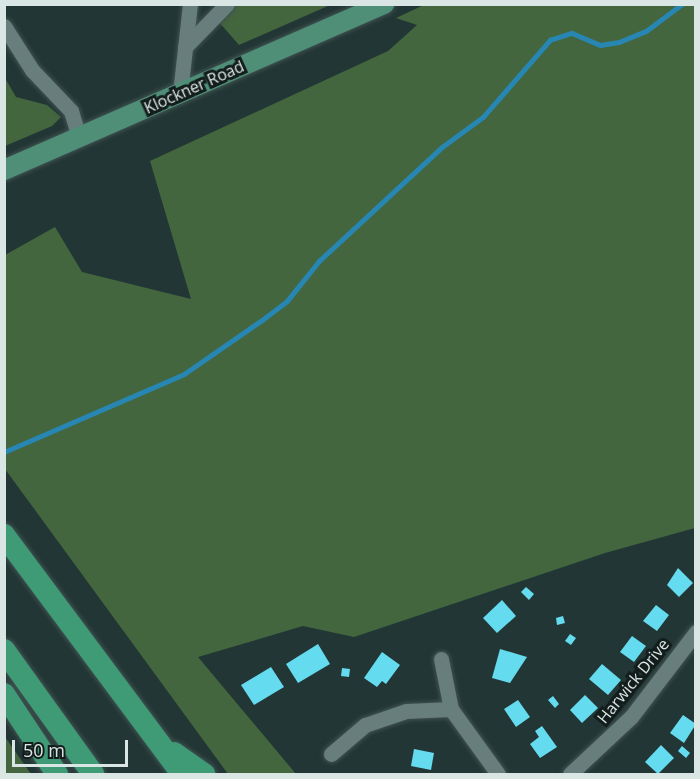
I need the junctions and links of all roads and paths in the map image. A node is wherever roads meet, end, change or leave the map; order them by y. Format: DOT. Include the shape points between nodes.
graph roads {
  1 [pos="190,4"];
  2 [pos="227,4"];
  3 [pos="384,4"];
  4 [pos="4,26"];
  5 [pos="186,47"];
  6 [pos="180,93"];
  7 [pos="79,138"];
  8 [pos="4,170"];
  9 [pos="4,535"];
  10 [pos="696,632"];
  11 [pos="4,650"];
  12 [pos="441,659"];
  13 [pos="4,693"];
  14 [pos="451,709"];
  15 [pos="160,743"];
  16 [pos="331,754"];
  17 [pos="57,774"];
  18 [pos="93,774"];
  19 [pos="182,774"];
  20 [pos="204,774"];
  21 [pos="498,774"];
  22 [pos="570,774"];
  1 -- 5 [label="street"];
  2 -- 5 [label="street"];
  3 -- 6 [label="main road, Klockner Road"];
  4 -- 7 [label="street" via="32,70 71,111"];
  5 -- 6 [label="street"];
  6 -- 7 [label="main road, Klockner Road"];
  7 -- 8 [label="main road, Klockner Road"];
  9 -- 15 [label="highway"];
  10 -- 22 [label="street, Harwick Drive" via="631,717"];
  11 -- 18 [label="highway"];
  12 -- 14 [label="street"];
  13 -- 17 [label="highway"];
  14 -- 16 [label="street" via="406,711 365,725"];
  14 -- 21 [label="street"];
  15 -- 19 [label="highway"];
  15 -- 20 [label="highway"];
}
